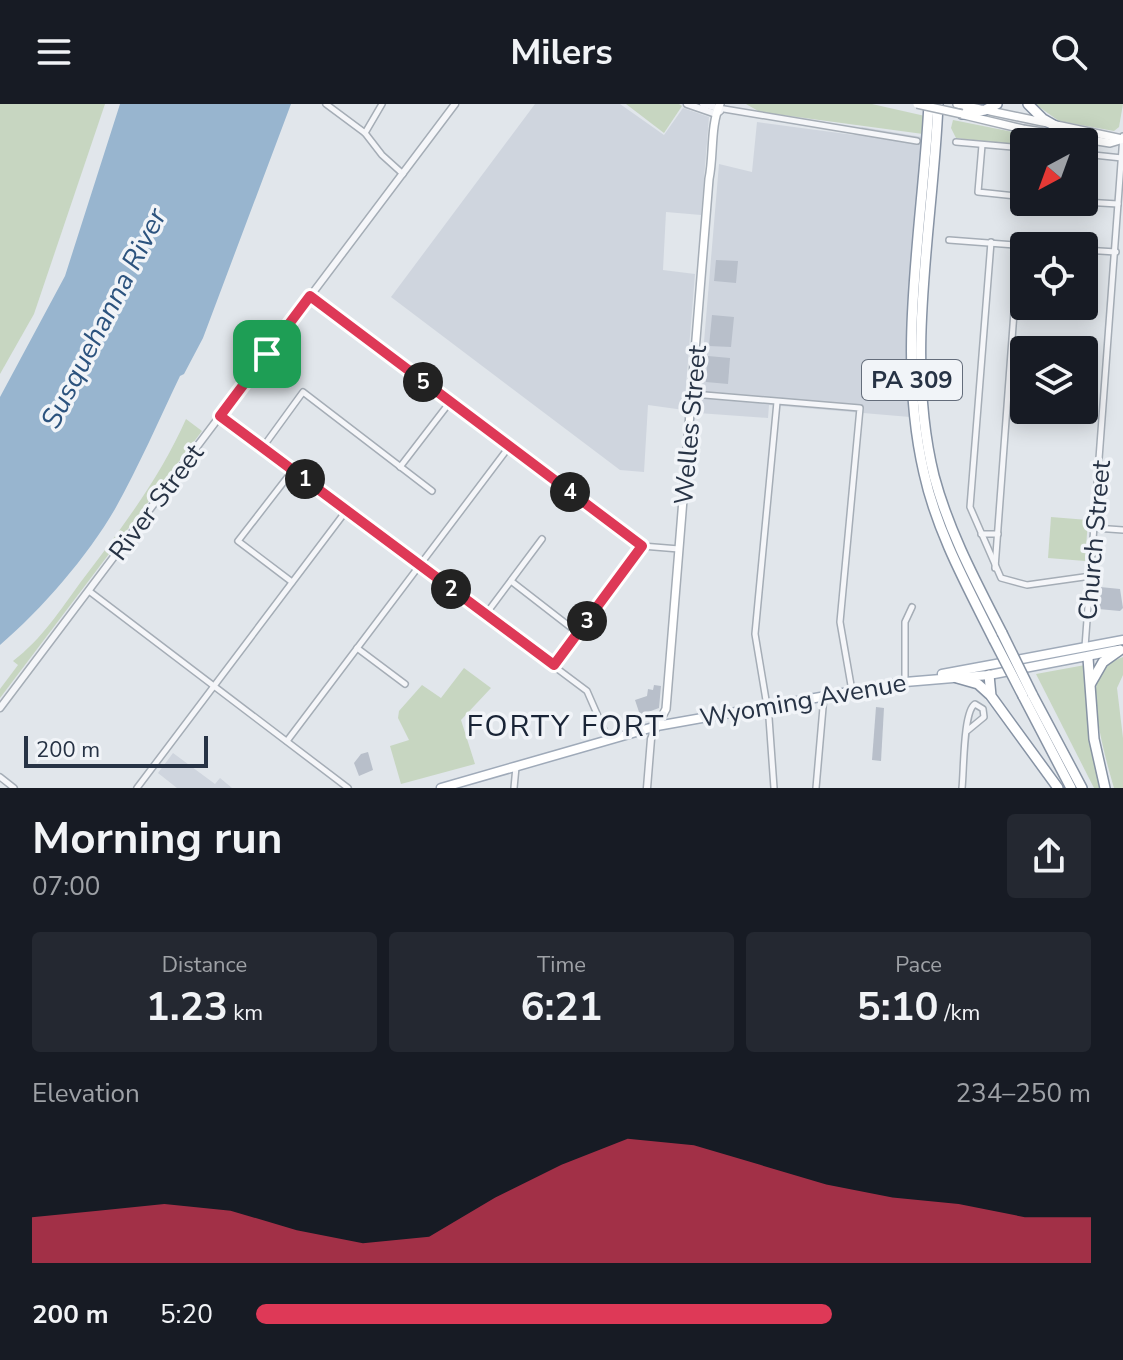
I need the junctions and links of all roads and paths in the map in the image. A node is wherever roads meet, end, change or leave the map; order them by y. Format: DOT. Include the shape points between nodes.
graph roads {
  1 [pos="326,104"];
  2 [pos="382,104"];
  3 [pos="455,104"];
  4 [pos="687,104"];
  5 [pos="703,104"];
  6 [pos="917,104"];
  7 [pos="929,104"];
  8 [pos="938,104"];
  9 [pos="997,104"];
  10 [pos="1028,104"];
  11 [pos="959,108"];
  12 [pos="719,110"];
  13 [pos="985,110"];
  14 [pos="1057,127"];
  15 [pos="365,133"];
  16 [pos="1123,138"];
  17 [pos="917,141"];
  18 [pos="956,142"];
  19 [pos="982,145"];
  20 [pos="1010,147"];
  21 [pos="1098,155"];
  22 [pos="1122,158"];
  23 [pos="403,174"];
  24 [pos="1122,185"];
  25 [pos="1010,195"];
  26 [pos="1098,203"];
  27 [pos="1118,204"];
  28 [pos="949,240"];
  29 [pos="991,242"];
  30 [pos="1010,244"];
  31 [pos="1098,251"];
  32 [pos="1116,252"];
  33 [pos="310,296"];
  34 [pos="1014,320"];
  35 [pos="693,394"];
  36 [pos="450,402"];
  37 [pos="777,402"];
  38 [pos="220,416"];
  39 [pos="263,447"];
  40 [pos="509,447"];
  41 [pos="400,467"];
  42 [pos="293,470"];
  43 [pos="432,491"];
  44 [pos="346,511"];
  45 [pos="1095,528"];
  46 [pos="1123,530"];
  47 [pos="981,534"];
  48 [pos="998,534"];
  49 [pos="542,539"];
  50 [pos="642,546"];
  51 [pos="679,549"];
  52 [pos="420,566"];
  53 [pos="995,569"];
  54 [pos="1091,576"];
  55 [pos="511,581"];
  56 [pos="292,582"];
  57 [pos="89,591"];
  58 [pos="912,607"];
  59 [pos="486,614"];
  60 [pos="578,633"];
  61 [pos="998,637"];
  62 [pos="1122,646"];
  63 [pos="1085,647"];
  64 [pos="357,648"];
  65 [pos="1088,658"];
  66 [pos="994,662"];
  67 [pos="554,665"];
  68 [pos="989,675"];
  69 [pos="934,677"];
  70 [pos="957,678"];
  71 [pos="905,682"];
  72 [pos="405,684"];
  73 [pos="214,686"];
  74 [pos="1090,686"];
  75 [pos="852,691"];
  76 [pos="824,695"];
  77 [pos="1028,695"];
  78 [pos="991,696"];
  79 [pos="767,706"];
  80 [pos="0,708"];
  81 [pos="657,726"];
  82 [pos="967,731"];
  83 [pos="608,740"];
  84 [pos="287,741"];
  85 [pos="516,766"];
  86 [pos="0,777"];
  87 [pos="14,788"];
  88 [pos="137,788"];
  89 [pos="348,788"];
  90 [pos="441,788"];
  91 [pos="514,788"];
  92 [pos="647,788"];
  93 [pos="774,788"];
  94 [pos="816,788"];
  95 [pos="962,788"];
  96 [pos="1058,788"];
  97 [pos="1071,788"];
  98 [pos="1082,788"];
  99 [pos="1105,788"];
  1 -- 15 [label="street"];
  2 -- 15 [label="street"];
  3 -- 23 [label="street, River Street"];
  4 -- 12 [label="street"];
  5 -- 12 [label="street"];
  6 -- 11 [label="main road, bridge"];
  7 -- 61 [label="highway, PA 309" via="911,373 918,444 943,534"];
  8 -- 61 [label="highway, PA 309" via="921,349 925,425 945,513"];
  9 -- 13 [label="highway"];
  10 -- 14 [label="highway"];
  11 -- 13 [label="highway"];
  11 -- 16 [label="main road" via="1023,129 1110,143"];
  12 -- 17 [label="street"];
  12 -- 35 [label="main road, Welles Street"];
  13 -- 14 [label="main road"];
  14 -- 16 [label="main road"];
  15 -- 23 [label="street"];
  16 -- 22 [label="street, Church Street"];
  18 -- 19 [label="street"];
  19 -- 20 [label="street"];
  19 -- 25 [label="street" via="978,192"];
  21 -- 22 [label="street"];
  22 -- 24 [label="street, Church Street"];
  23 -- 33 [label="street, River Street"];
  24 -- 27 [label="street, Church Street"];
  26 -- 27 [label="street"];
  27 -- 32 [label="street, Church Street"];
  28 -- 29 [label="street"];
  29 -- 30 [label="street"];
  29 -- 47 [label="street" via="970,507"];
  31 -- 32 [label="street"];
  32 -- 45 [label="street, Church Street"];
  33 -- 36 [label="street"];
  33 -- 38 [label="street, River Street"];
  34 -- 48 [label="street"];
  35 -- 37 [label="street"];
  35 -- 51 [label="main road, Welles Street"];
  36 -- 40 [label="street"];
  36 -- 41 [label="street"];
  37 -- 75 [label="street" via="860,408 840,622"];
  37 -- 79 [label="street" via="755,634"];
  38 -- 39 [label="street"];
  38 -- 57 [label="street, River Street"];
  39 -- 41 [label="street" via="303,392"];
  39 -- 42 [label="street"];
  40 -- 50 [label="street"];
  40 -- 52 [label="street"];
  41 -- 43 [label="street"];
  42 -- 44 [label="street"];
  42 -- 56 [label="street" via="238,541"];
  44 -- 52 [label="street"];
  44 -- 56 [label="street"];
  45 -- 46 [label="street"];
  45 -- 54 [label="street, Church Street"];
  47 -- 48 [label="street"];
  47 -- 53 [label="street"];
  48 -- 53 [label="street"];
  49 -- 55 [label="street"];
  50 -- 51 [label="street"];
  50 -- 60 [label="street"];
  51 -- 81 [label="main road, Welles Street" via="666,709"];
  52 -- 59 [label="street"];
  52 -- 64 [label="street"];
  53 -- 54 [label="street" via="1001,578 1027,585"];
  54 -- 63 [label="street, Church Street"];
  55 -- 59 [label="street"];
  55 -- 60 [label="street"];
  56 -- 73 [label="street"];
  57 -- 73 [label="street"];
  57 -- 80 [label="street, River Street"];
  58 -- 71 [label="street" via="905,622"];
  59 -- 67 [label="street"];
  60 -- 67 [label="street"];
  61 -- 77 [label="highway, PA 309, bridge"];
  62 -- 63 [label="main road, Wyoming Avenue"];
  62 -- 65 [label="main road, Wyoming Avenue"];
  62 -- 74 [label="highway" via="1103,662"];
  63 -- 65 [label="main road, Church Street"];
  63 -- 66 [label="main road, Wyoming Avenue"];
  64 -- 72 [label="street"];
  64 -- 84 [label="street"];
  65 -- 68 [label="main road, Wyoming Avenue"];
  65 -- 74 [label="highway"];
  66 -- 68 [label="main road"];
  66 -- 69 [label="main road, Wyoming Avenue"];
  67 -- 83 [label="street" via="587,691"];
  68 -- 70 [label="main road, Wyoming Avenue"];
  68 -- 78 [label="highway"];
  69 -- 70 [label="main road, Wyoming Avenue"];
  69 -- 71 [label="main road, Wyoming Avenue"];
  70 -- 78 [label="highway" via="978,684"];
  71 -- 75 [label="main road, Wyoming Avenue"];
  73 -- 84 [label="street"];
  73 -- 88 [label="street"];
  74 -- 99 [label="highway"];
  75 -- 76 [label="main road, Wyoming Avenue"];
  76 -- 79 [label="main road, Wyoming Avenue"];
  76 -- 94 [label="street"];
  77 -- 97 [label="highway, PA 309"];
  77 -- 98 [label="highway, PA 309"];
  78 -- 96 [label="highway"];
  79 -- 81 [label="main road, Wyoming Avenue"];
  79 -- 93 [label="street"];
  81 -- 83 [label="main road, Wyoming Avenue"];
  81 -- 92 [label="street"];
  82 -- 82 [label="street" via="970,707 975,704 984,717"];
  82 -- 95 [label="street"];
  83 -- 85 [label="main road, Wyoming Avenue"];
  84 -- 89 [label="street"];
  85 -- 90 [label="main road, Wyoming Avenue"];
  85 -- 91 [label="street"];
  86 -- 87 [label="street"];
}
